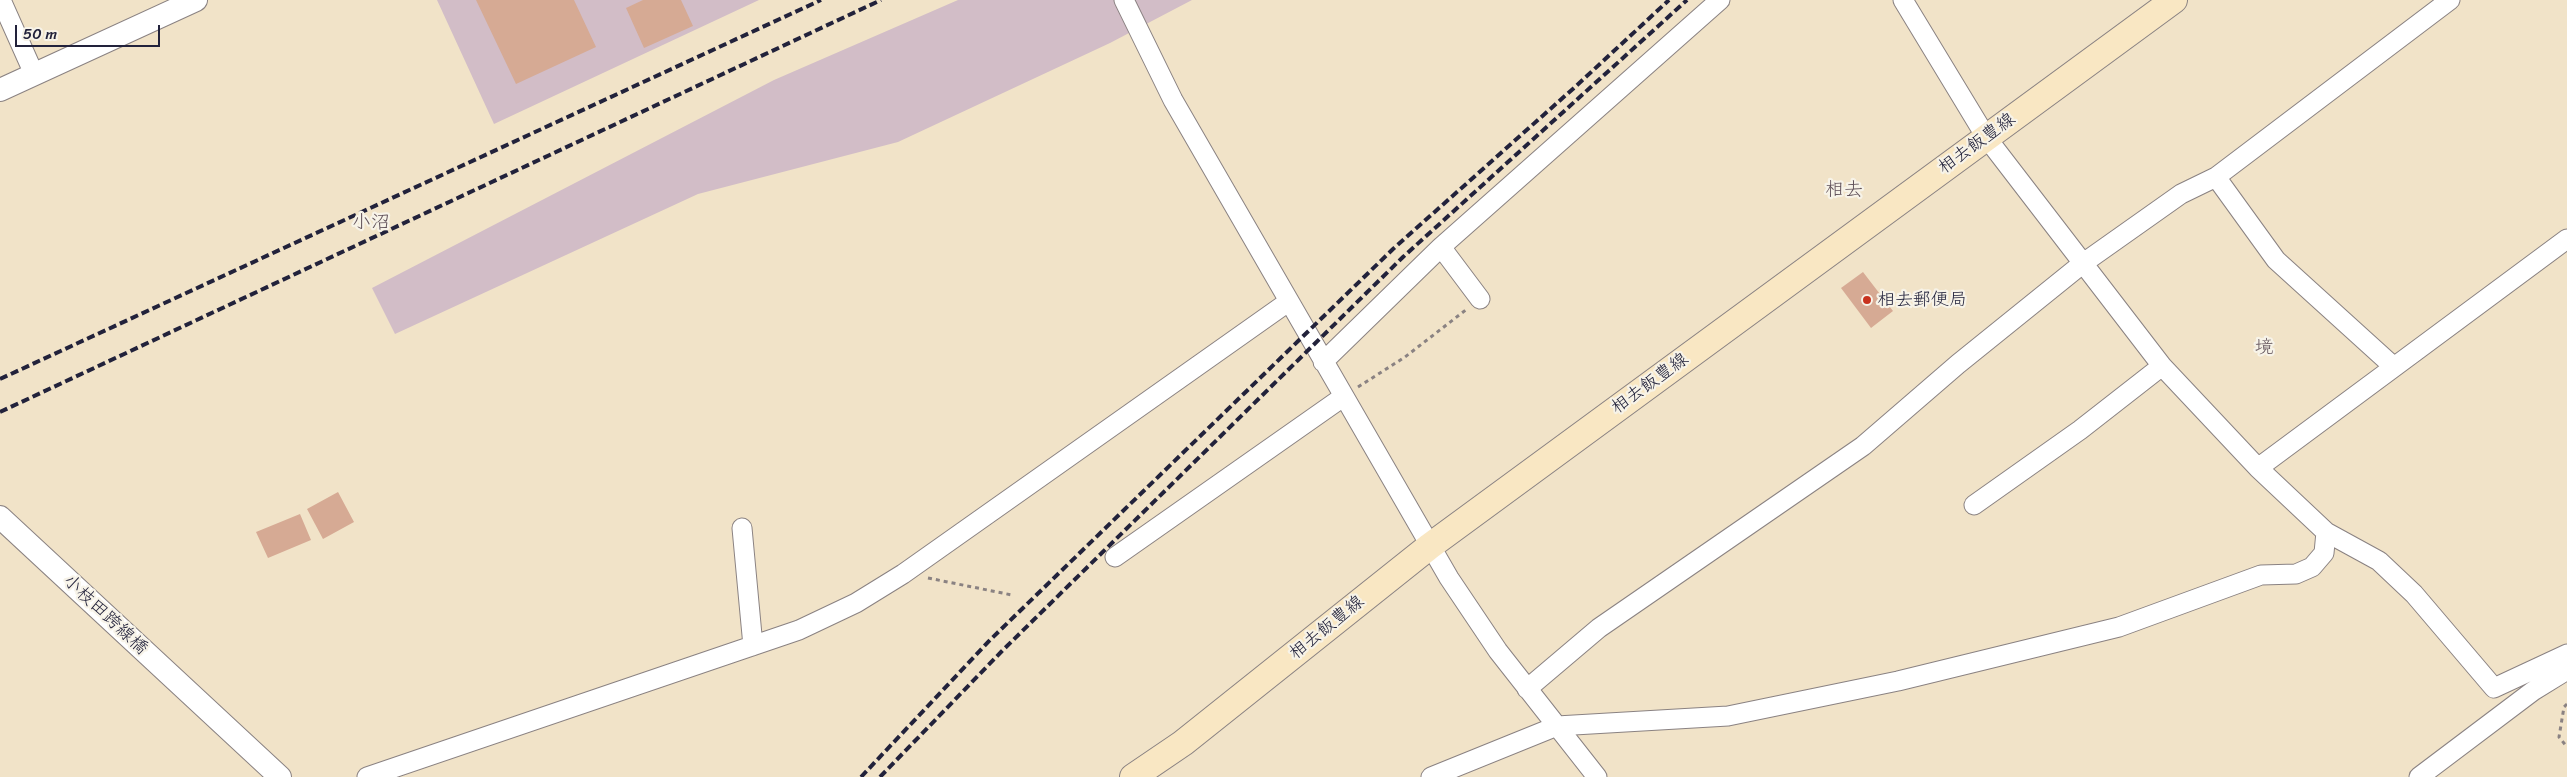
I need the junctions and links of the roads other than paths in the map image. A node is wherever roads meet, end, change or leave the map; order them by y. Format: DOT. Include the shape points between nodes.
graph roads {
  1 [pos="2,0"];
  2 [pos="196,0"];
  3 [pos="1720,0"];
  4 [pos="1904,0"];
  5 [pos="2174,0"];
  6 [pos="2450,0"];
  7 [pos="1126,6"];
  8 [pos="34,74"];
  9 [pos="0,90"];
  10 [pos="1986,137"];
  11 [pos="2216,176"];
  12 [pos="2567,239"];
  13 [pos="1441,247"];
  14 [pos="2082,264"];
  15 [pos="1480,299"];
  16 [pos="1288,302"];
  17 [pos="1323,362"];
  18 [pos="2162,366"];
  19 [pos="2394,367"];
  20 [pos="1343,397"];
  21 [pos="2258,468"];
  22 [pos="1974,505"];
  23 [pos="0,517"];
  24 [pos="742,528"];
  25 [pos="2326,532"];
  26 [pos="1430,546"];
  27 [pos="1115,556"];
  28 [pos="753,646"];
  29 [pos="2567,654"];
  30 [pos="2567,670"];
  31 [pos="1527,689"];
  32 [pos="1557,726"];
  33 [pos="280,777"];
  34 [pos="367,777"];
  35 [pos="1133,777"];
  36 [pos="1431,777"];
  37 [pos="1597,777"];
  38 [pos="2419,777"];
  1 -- 8 [label="street"];
  2 -- 8 [label="street"];
  3 -- 13 [label="street"];
  4 -- 10 [label="street"];
  5 -- 10 [label="main road, 相去飯豊線"];
  6 -- 11 [label="street"];
  7 -- 16 [label="street" via="1173,100"];
  8 -- 9 [label="street"];
  10 -- 14 [label="street"];
  10 -- 26 [label="main road, 相去飯豊線"];
  11 -- 14 [label="street" via="2181,194"];
  11 -- 19 [label="street" via="2276,260"];
  12 -- 19 [label="street"];
  13 -- 15 [label="street"];
  13 -- 17 [label="street"];
  14 -- 18 [label="street"];
  14 -- 31 [label="street" via="1862,446 1599,628"];
  16 -- 17 [label="street"];
  16 -- 28 [label="street" via="903,574 807,626"];
  17 -- 20 [label="street"];
  18 -- 21 [label="street"];
  18 -- 22 [label="street" via="2080,430"];
  19 -- 21 [label="street"];
  20 -- 26 [label="street"];
  20 -- 27 [label="street"];
  21 -- 25 [label="street"];
  23 -- 33 [label="street, 小枝田跨線橋"];
  24 -- 28 [label="street"];
  25 -- 29 [label="street" via="2379,561 2414,594 2494,688"];
  25 -- 32 [label="street" via="2324,553 2312,567 2296,574 2261,575 2119,627 1898,681 1728,716"];
  26 -- 31 [label="street"];
  26 -- 35 [label="main road, 相去飯豊線" via="1183,743"];
  28 -- 34 [label="street"];
  30 -- 38 [label="street" via="2533,691"];
  31 -- 32 [label="street"];
  32 -- 36 [label="street"];
  32 -- 37 [label="street"];
}
